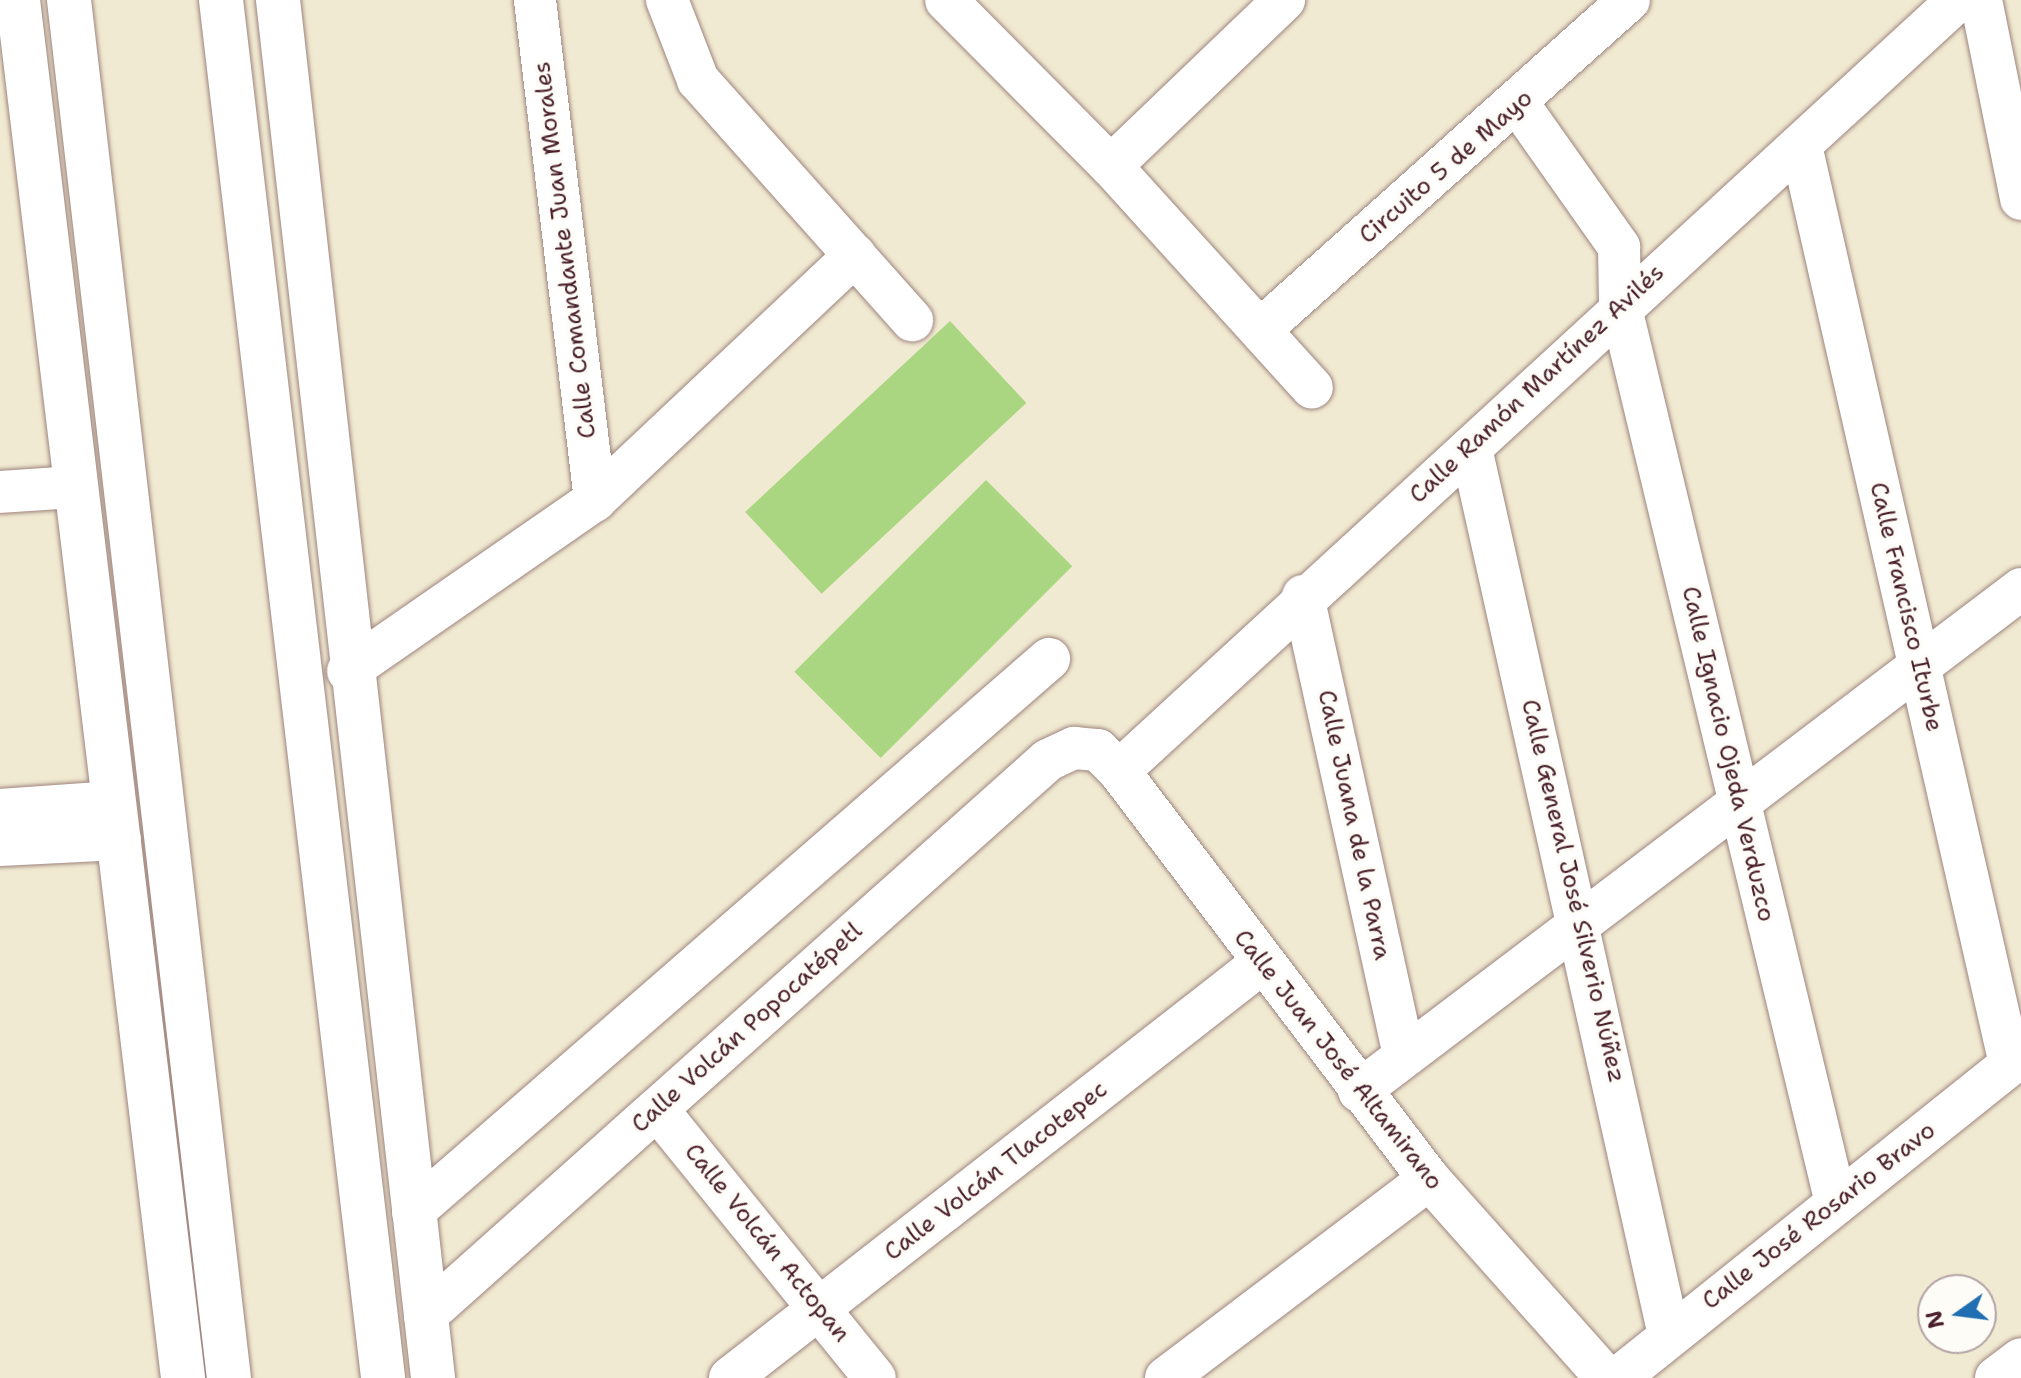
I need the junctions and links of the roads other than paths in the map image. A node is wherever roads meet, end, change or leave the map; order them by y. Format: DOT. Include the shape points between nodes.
graph roads {
  1 [pos="18,0"];
  2 [pos="69,0"];
  3 [pos="221,0"];
  4 [pos="278,0"];
  5 [pos="535,0"];
  6 [pos="667,0"];
  7 [pos="946,0"];
  8 [pos="1284,0"];
  9 [pos="1958,0"];
  10 [pos="1981,0"];
  11 [pos="1606,8"];
  12 [pos="1519,105"];
  13 [pos="1802,150"];
  14 [pos="1111,166"];
  15 [pos="2021,199"];
  16 [pos="855,255"];
  17 [pos="1620,304"];
  18 [pos="912,320"];
  19 [pos="1260,330"];
  20 [pos="1312,388"];
  21 [pos="1471,448"];
  22 [pos="76,487"];
  23 [pos="0,492"];
  24 [pos="595,500"];
  25 [pos="2021,589"];
  26 [pos="1303,596"];
  27 [pos="1049,659"];
  28 [pos="1919,665"];
  29 [pos="348,671"];
  30 [pos="1074,748"];
  31 [pos="1119,771"];
  32 [pos="1739,801"];
  33 [pos="0,810"];
  34 [pos="117,820"];
  35 [pos="0,845"];
  36 [pos="1581,918"];
  37 [pos="1262,963"];
  38 [pos="1404,1055"];
  39 [pos="2016,1060"];
  40 [pos="1359,1091"];
  41 [pos="657,1109"];
  42 [pos="1429,1179"];
  43 [pos="1836,1203"];
  44 [pos="413,1212"];
  45 [pos="822,1308"];
  46 [pos="425,1316"];
  47 [pos="1669,1335"];
  48 [pos="2021,1359"];
  49 [pos="183,1378"];
  50 [pos="229,1378"];
  51 [pos="383,1378"];
  52 [pos="433,1378"];
  53 [pos="730,1378"];
  54 [pos="875,1378"];
  55 [pos="1166,1378"];
  56 [pos="1606,1378"];
  57 [pos="1618,1378"];
  58 [pos="1996,1378"];
  1 -- 22 [label="main road"];
  2 -- 50 [label="main road"];
  3 -- 51 [label="main road"];
  4 -- 29 [label="main road"];
  5 -- 24 [label="street, Calle Comandante Juan Morales"];
  6 -- 16 [label="street" via="698,80"];
  7 -- 14 [label="street"];
  8 -- 14 [label="street"];
  9 -- 13 [label="street, Calle Ramón Martínez Avilés"];
  10 -- 15 [label="street"];
  11 -- 12 [label="street, Circuito 5 de Mayo"];
  12 -- 17 [label="street, Calle Ignacio Ojeda Verduzco" via="1619,247"];
  12 -- 19 [label="street, Circuito 5 de Mayo"];
  13 -- 17 [label="street, Calle Ramón Martínez Avilés"];
  13 -- 28 [label="street, Calle Francisco Iturbe"];
  14 -- 19 [label="street"];
  16 -- 18 [label="street"];
  16 -- 24 [label="street"];
  17 -- 21 [label="street, Calle Ramón Martínez Avilés"];
  17 -- 32 [label="street, Calle Ignacio Ojeda Verduzco"];
  19 -- 20 [label="street"];
  21 -- 26 [label="street, Calle Ramón Martínez Avilés"];
  21 -- 36 [label="street, Calle General José Silverio Núñez"];
  22 -- 23 [label="street"];
  22 -- 34 [label="main road"];
  24 -- 29 [label="street"];
  25 -- 28 [label="street"];
  26 -- 31 [label="street, Calle Ramón Martínez Avilés"];
  26 -- 38 [label="street, Calle Juana de la Parra"];
  27 -- 44 [label="street"];
  28 -- 32 [label="street"];
  28 -- 39 [label="street, Calle Francisco Iturbe"];
  29 -- 44 [label="main road"];
  30 -- 31 [label="street, Calle Juan José Altamirano" via="1098,750"];
  30 -- 41 [label="street, Calle Volcán Popocatépetl" via="1048,760"];
  31 -- 37 [label="street, Calle Juan José Altamirano"];
  32 -- 36 [label="street"];
  32 -- 43 [label="street, Calle Ignacio Ojeda Verduzco"];
  33 -- 34 [label="street"];
  34 -- 35 [label="street"];
  34 -- 49 [label="main road"];
  36 -- 38 [label="street"];
  36 -- 47 [label="street, Calle General José Silverio Núñez"];
  37 -- 40 [label="street, Calle Juan José Altamirano"];
  37 -- 45 [label="street, Calle Volcán Tlacotepec"];
  38 -- 40 [label="street"];
  39 -- 43 [label="street, Calle José Rosario Bravo"];
  40 -- 42 [label="street, Calle Juan José Altamirano"];
  41 -- 45 [label="street, Calle Volcán Actopan"];
  41 -- 46 [label="street, Calle Volcán Popocatépetl"];
  42 -- 55 [label="street"];
  42 -- 56 [label="street, Calle Juan José Altamirano"];
  43 -- 47 [label="street, Calle José Rosario Bravo"];
  44 -- 46 [label="main road"];
  45 -- 53 [label="street, Calle Volcán Tlacotepec"];
  45 -- 54 [label="street, Calle Volcán Actopan"];
  46 -- 52 [label="main road"];
  47 -- 57 [label="street, Calle José Rosario Bravo"];
  48 -- 58 [label="street"];
}
